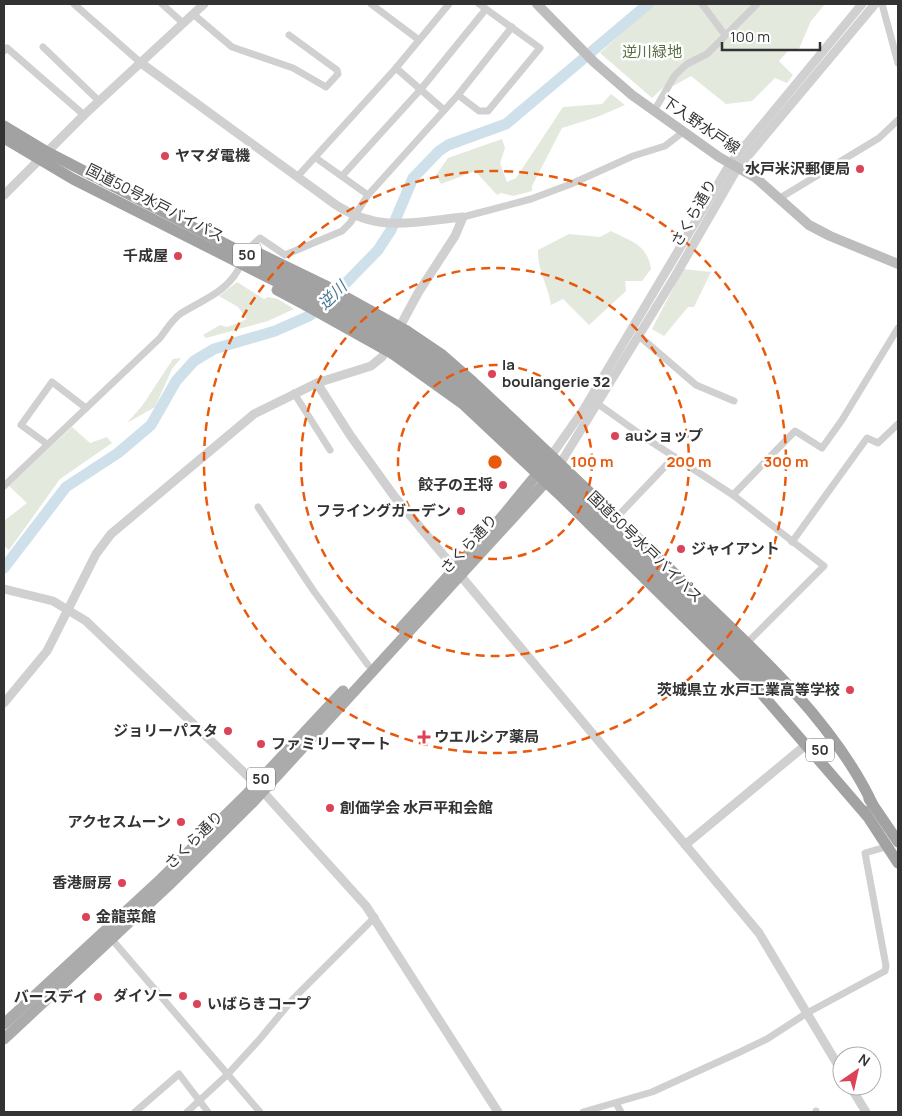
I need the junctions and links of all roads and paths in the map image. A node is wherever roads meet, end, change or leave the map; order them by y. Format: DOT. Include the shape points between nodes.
graph roads {
  1 [pos="74,4"];
  2 [pos="162,4"];
  3 [pos="204,4"];
  4 [pos="371,4"];
  5 [pos="449,4"];
  6 [pos="479,4"];
  7 [pos="537,4"];
  8 [pos="702,4"];
  9 [pos="757,4"];
  10 [pos="862,4"];
  11 [pos="875,4"];
  12 [pos="882,4"];
  13 [pos="486,9"];
  14 [pos="193,14"];
  15 [pos="184,23"];
  16 [pos="512,27"];
  17 [pos="289,35"];
  18 [pos="725,35"];
  19 [pos="419,40"];
  20 [pos="43,47"];
  21 [pos="4,51"];
  22 [pos="141,63"];
  23 [pos="898,63"];
  24 [pos="396,68"];
  25 [pos="421,89"];
  26 [pos="458,95"];
  27 [pos="99,101"];
  28 [pos="444,110"];
  29 [pos="654,112"];
  30 [pos="84,115"];
  31 [pos="898,120"];
  32 [pos="4,126"];
  33 [pos="683,132"];
  34 [pos="4,138"];
  35 [pos="43,156"];
  36 [pos="316,158"];
  37 [pos="734,166"];
  38 [pos="342,176"];
  39 [pos="297,177"];
  40 [pos="4,195"];
  41 [pos="368,195"];
  42 [pos="780,198"];
  43 [pos="355,216"];
  44 [pos="463,217"];
  45 [pos="173,224"];
  46 [pos="249,248"];
  47 [pos="898,264"];
  48 [pos="238,270"];
  49 [pos="316,296"];
  50 [pos="898,328"];
  51 [pos="639,336"];
  52 [pos="317,383"];
  53 [pos="294,393"];
  54 [pos="734,401"];
  55 [pos="598,404"];
  56 [pos="86,408"];
  57 [pos="898,424"];
  58 [pos="47,444"];
  59 [pos="330,450"];
  60 [pos="674,457"];
  61 [pos="556,460"];
  62 [pos="538,474"];
  63 [pos="546,482"];
  64 [pos="4,486"];
  65 [pos="733,494"];
  66 [pos="258,507"];
  67 [pos="616,518"];
  68 [pos="792,542"];
  69 [pos="457,572"];
  70 [pos="4,589"];
  71 [pos="68,609"];
  72 [pos="747,643"];
  73 [pos="368,665"];
  74 [pos="770,685"];
  75 [pos="4,704"];
  76 [pos="807,744"];
  77 [pos="259,788"];
  78 [pos="873,805"];
  79 [pos="868,816"];
  80 [pos="895,844"];
  81 [pos="684,845"];
  82 [pos="898,863"];
  83 [pos="375,917"];
  84 [pos="108,934"];
  85 [pos="808,1013"];
  86 [pos="4,1024"];
  87 [pos="4,1038"];
  88 [pos="832,1055"];
  89 [pos="227,1075"];
  90 [pos="856,1096"];
  91 [pos="200,1101"];
  92 [pos="616,1103"];
  93 [pos="135,1112"];
  94 [pos="187,1112"];
  95 [pos="208,1112"];
  96 [pos="260,1112"];
  97 [pos="498,1112"];
  98 [pos="583,1112"];
  99 [pos="622,1112"];
  100 [pos="866,1112"];
  1 -- 22 [label="street"];
  2 -- 15 [label="street"];
  3 -- 14 [label="street"];
  4 -- 19 [label="street"];
  5 -- 19 [label="street"];
  6 -- 13 [label="street"];
  7 -- 29 [label="main road, 下入野水戸線" via="594,62"];
  8 -- 18 [label="street"];
  9 -- 18 [label="street"];
  10 -- 37 [label="street, さくら通り"];
  11 -- 37 [label="street, さくら通り"];
  12 -- 23 [label="street"];
  13 -- 16 [label="street"];
  13 -- 25 [label="street"];
  14 -- 15 [label="street"];
  14 -- 17 [label="street" via="232,47 293,68 326,87 338,74 337,70"];
  15 -- 22 [label="street"];
  16 -- 26 [label="street"];
  16 -- 26 [label="street" via="540,48 488,111 479,111"];
  18 -- 29 [label="street" via="707,54 687,64 675,75"];
  19 -- 24 [label="street"];
  20 -- 27 [label="street"];
  21 -- 30 [label="street" via="7,48"];
  22 -- 27 [label="street"];
  22 -- 39 [label="street"];
  24 -- 25 [label="street"];
  24 -- 36 [label="street"];
  25 -- 28 [label="street"];
  25 -- 38 [label="street"];
  26 -- 28 [label="street"];
  27 -- 30 [label="street"];
  28 -- 41 [label="street"];
  29 -- 33 [label="main road, 下入野水戸線"];
  30 -- 35 [label="street"];
  31 -- 42 [label="street" via="879,138"];
  32 -- 35 [label="highway, 国道50号水戸バイパス / 50"];
  33 -- 37 [label="main road, 下入野水戸線"];
  33 -- 44 [label="street" via="665,146 633,156 571,184 531,199"];
  34 -- 35 [label="highway, 国道50号水戸バイパス / 50"];
  35 -- 40 [label="street"];
  35 -- 45 [label="highway, 国道50号水戸バイパス / 50"];
  36 -- 38 [label="street"];
  36 -- 39 [label="street"];
  37 -- 42 [label="main road, 下入野水戸線" via="756,178"];
  37 -- 51 [label="street, さくら通り"];
  37 -- 61 [label="street, さくら通り"];
  38 -- 41 [label="street"];
  39 -- 43 [label="street"];
  41 -- 43 [label="street"];
  42 -- 47 [label="main road, 下入野水戸線" via="818,231"];
  43 -- 44 [label="street" via="383,224"];
  43 -- 46 [label="street" via="342,231 285,255 260,238"];
  44 -- 52 [label="street" via="382,357 371,366"];
  45 -- 46 [label="highway" via="196,224"];
  45 -- 48 [label="highway" via="185,241"];
  45 -- 49 [label="highway, 国道50号水戸バイパス / 50"];
  46 -- 49 [label="highway"];
  48 -- 49 [label="highway"];
  48 -- 56 [label="street" via="227,286 178,316 160,338"];
  49 -- 61 [label="highway, bridge" via="406,331 441,354"];
  49 -- 62 [label="highway, bridge" via="464,404"];
  49 -- 74 [label="highway, 国道50号水戸バイパス / 50, bridge" via="419,349 477,395 693,601"];
  50 -- 65 [label="street" via="822,448 795,431"];
  51 -- 54 [label="street" via="696,385"];
  51 -- 55 [label="street, さくら通り"];
  52 -- 53 [label="street"];
  52 -- 69 [label="street" via="389,488"];
  53 -- 59 [label="street"];
  53 -- 71 [label="street" via="242,422 111,534 96,554"];
  55 -- 60 [label="street"];
  55 -- 61 [label="street, さくら通り"];
  56 -- 58 [label="street"];
  56 -- 58 [label="street" via="52,382 21,425"];
  57 -- 68 [label="street" via="878,443 867,438"];
  58 -- 64 [label="street"];
  60 -- 65 [label="street"];
  60 -- 67 [label="street"];
  61 -- 62 [label="main road, さくら通り / 50"];
  61 -- 63 [label="main road, さくら通り / 50"];
  61 -- 67 [label="highway"];
  62 -- 63 [label="highway"];
  62 -- 69 [label="main road, さくら通り / 50"];
  63 -- 69 [label="main road, さくら通り / 50"];
  63 -- 76 [label="highway" via="720,651"];
  65 -- 68 [label="street"];
  66 -- 73 [label="street"];
  67 -- 72 [label="highway"];
  68 -- 72 [label="street" via="824,566"];
  69 -- 73 [label="main road, さくら通り / 50"];
  69 -- 77 [label="main road, さくら通り / 50"];
  69 -- 81 [label="street"];
  70 -- 71 [label="street" via="41,597"];
  71 -- 75 [label="street" via="43,656"];
  71 -- 77 [label="street" via="103,636"];
  72 -- 78 [label="highway" via="818,722 842,753"];
  73 -- 77 [label="main road, さくら通り / 50"];
  74 -- 78 [label="highway, 国道50号水戸バイパス / 50" via="814,728"];
  74 -- 79 [label="highway, 国道50号水戸バイパス / 50"];
  76 -- 79 [label="highway"];
  76 -- 81 [label="street"];
  77 -- 83 [label="street"];
  77 -- 84 [label="main road, さくら通り / 50"];
  78 -- 80 [label="highway, 国道50号水戸バイパス / 50"];
  79 -- 80 [label="highway, 国道50号水戸バイパス / 50"];
  80 -- 82 [label="highway, 国道50号水戸バイパス / 50"];
  80 -- 85 [label="street" via="865,852 885,971"];
  81 -- 85 [label="street" via="765,941"];
  83 -- 89 [label="street" via="293,998"];
  83 -- 97 [label="street"];
  84 -- 86 [label="main road, さくら通り / 50"];
  84 -- 87 [label="main road, さくら通り / 50"];
  84 -- 89 [label="street"];
  85 -- 88 [label="street"];
  85 -- 92 [label="street" via="740,1052 652,1092"];
  89 -- 91 [label="street"];
  89 -- 96 [label="street"];
  90 -- 100 [label="street"];
  91 -- 93 [label="street" via="179,1074"];
  91 -- 94 [label="street"];
  91 -- 95 [label="street"];
  92 -- 98 [label="street"];
  92 -- 99 [label="street"];
}
